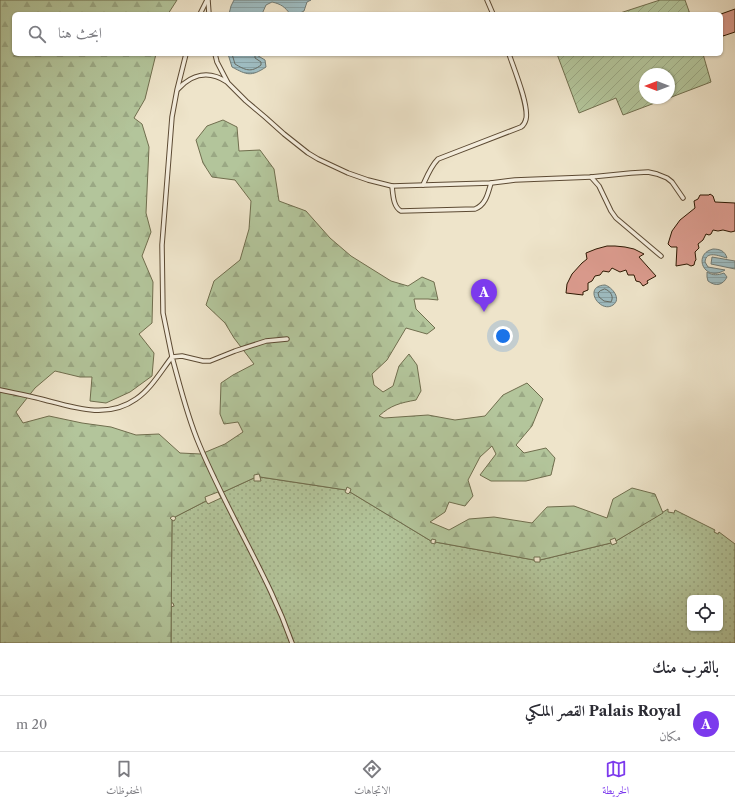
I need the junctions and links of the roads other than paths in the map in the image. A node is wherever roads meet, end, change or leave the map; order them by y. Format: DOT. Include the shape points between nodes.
graph roads {
  1 [pos="208,0"];
  2 [pos="487,0"];
  3 [pos="201,12"];
  4 [pos="209,12"];
  5 [pos="492,12"];
  6 [pos="186,56"];
  7 [pos="216,56"];
  8 [pos="510,56"];
  9 [pos="228,82"];
  10 [pos="177,90"];
  11 [pos="591,176"];
  12 [pos="491,184"];
  13 [pos="423,185"];
  14 [pos="392,186"];
  15 [pos="684,198"];
  16 [pos="661,256"];
  17 [pos="287,339"];
  18 [pos="172,357"];
  19 [pos="0,390"];
  20 [pos="292,643"];
  1 -- 3 [label="lane"];
  1 -- 4 [label="lane"];
  2 -- 5 [label="lane"];
  6 -- 10 [label="lane"];
  7 -- 9 [label="lane"];
  8 -- 13 [label="lane" via="527,112 524,124 438,159"];
  9 -- 10 [label="lane" via="211,75 197,76 187,80"];
  9 -- 14 [label="lane" via="246,102 308,153 348,173"];
  10 -- 18 [label="lane" via="172,117 162,245 163,312"];
  11 -- 12 [label="lane" via="515,180"];
  11 -- 15 [label="lane" via="648,172 657,174 672,182"];
  11 -- 16 [label="lane" via="616,218"];
  12 -- 13 [label="lane"];
  12 -- 14 [label="lane" via="483,204 476,209 401,211 396,207"];
  13 -- 14 [label="lane"];
  17 -- 18 [label="lane" via="266,341 210,361 182,356"];
  18 -- 19 [label="lane" via="137,399 114,409 82,410"];
  18 -- 20 [label="lane" via="199,445 265,579"];
}
